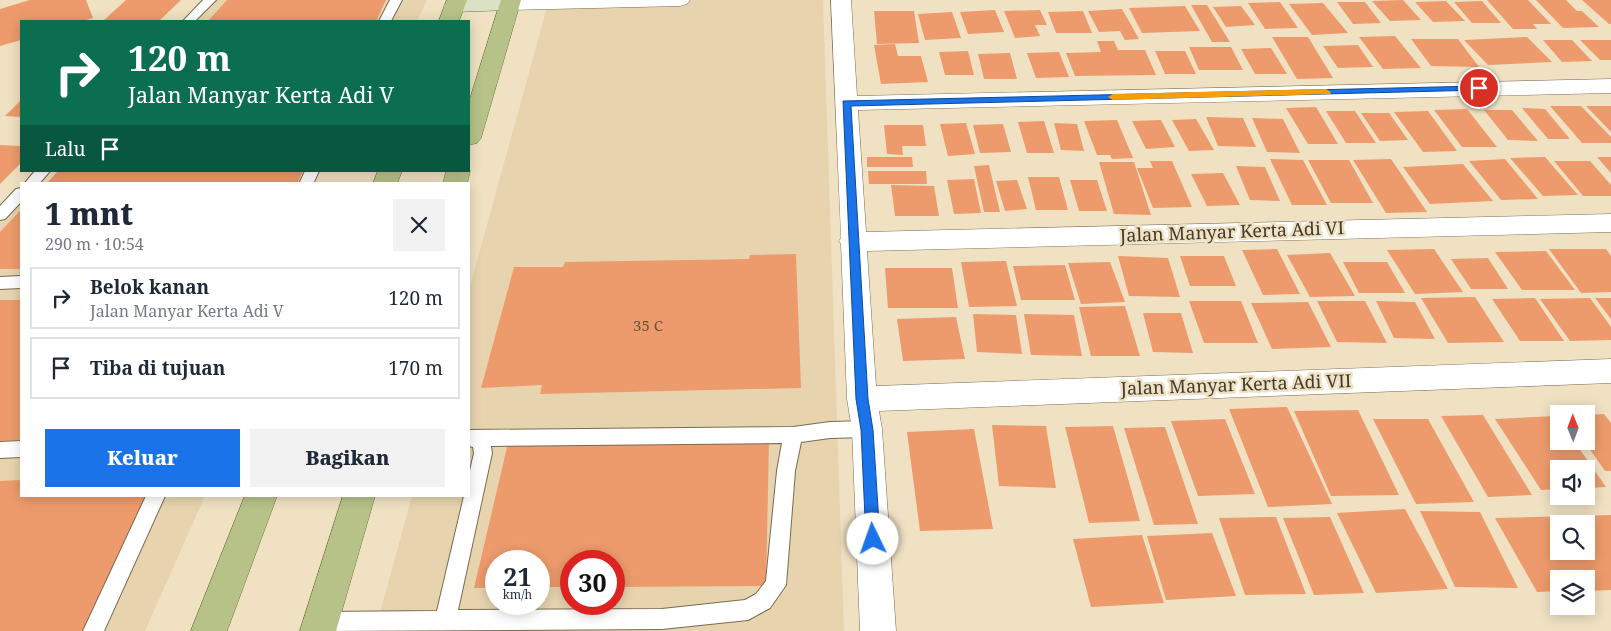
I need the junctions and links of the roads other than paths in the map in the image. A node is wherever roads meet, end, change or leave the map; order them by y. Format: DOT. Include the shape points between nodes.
graph roads {
  1 [pos="210,0"];
  2 [pos="396,0"];
  3 [pos="680,0"];
  4 [pos="841,0"];
  5 [pos="510,2"];
  6 [pos="453,9"];
  7 [pos="190,20"];
  8 [pos="386,20"];
  9 [pos="1611,86"];
  10 [pos="847,103"];
  11 [pos="470,135"];
  12 [pos="42,172"];
  13 [pos="33,182"];
  14 [pos="20,194"];
  15 [pos="0,215"];
  16 [pos="1611,223"];
  17 [pos="852,241"];
  18 [pos="20,282"];
  19 [pos="0,283"];
  20 [pos="1611,371"];
  21 [pos="862,399"];
  22 [pos="867,430"];
  23 [pos="793,435"];
  24 [pos="472,438"];
  25 [pos="20,449"];
  26 [pos="0,450"];
  27 [pos="156,497"];
  28 [pos="261,497"];
  29 [pos="359,497"];
  30 [pos="445,621"];
  31 [pos="320,627"];
  32 [pos="93,631"];
  33 [pos="209,631"];
  34 [pos="878,631"];
  1 -- 7 [label="lane"];
  2 -- 8 [label="lane"];
  3 -- 5 [label="street"];
  4 -- 10 [label="street"];
  5 -- 6 [label="main road"];
  5 -- 11 [label="main road"];
  9 -- 10 [label="street"];
  10 -- 17 [label="street"];
  12 -- 13 [label="lane"];
  14 -- 15 [label="lane"];
  16 -- 17 [label="street, Jalan Manyar Kerta Adi VI"];
  17 -- 21 [label="street"];
  18 -- 19 [label="lane"];
  20 -- 21 [label="street, Jalan Manyar Kerta Adi VII"];
  21 -- 22 [label="street"];
  22 -- 23 [label="lane"];
  22 -- 34 [label="street"];
  23 -- 24 [label="lane"];
  23 -- 30 [label="lane" via="786,471 776,586 763,601 748,610 662,618"];
  24 -- 30 [label="lane" via="482,444 483,453"];
  25 -- 26 [label="lane"];
  27 -- 32 [label="lane"];
  28 -- 33 [label="main road"];
  29 -- 31 [label="main road"];
  30 -- 31 [label="lane"];
}
